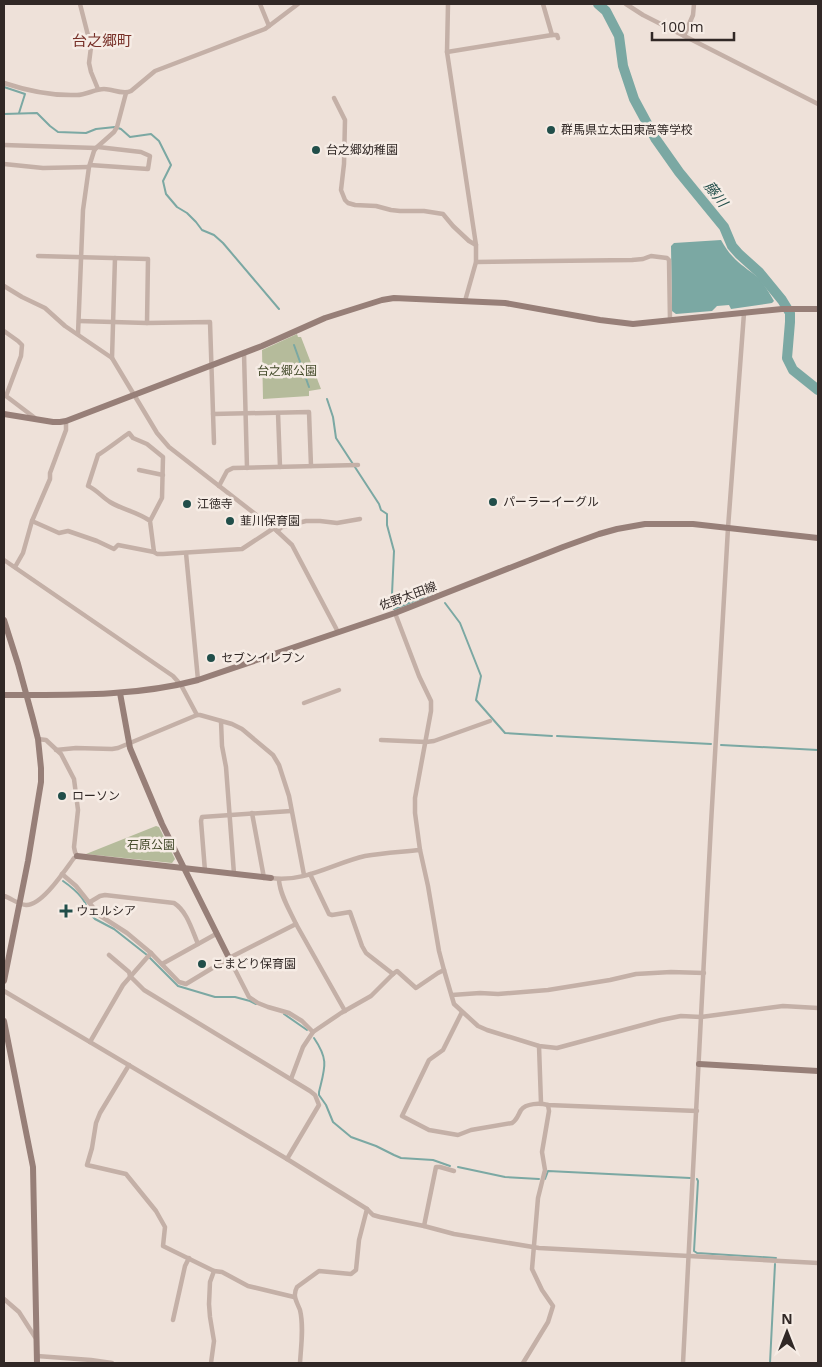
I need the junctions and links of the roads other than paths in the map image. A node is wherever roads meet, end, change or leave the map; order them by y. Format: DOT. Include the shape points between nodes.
graph roads {
  1 [pos="80,4"];
  2 [pos="260,4"];
  3 [pos="298,4"];
  4 [pos="448,4"];
  5 [pos="543,4"];
  6 [pos="626,4"];
  7 [pos="694,4"];
  8 [pos="270,26"];
  9 [pos="552,35"];
  10 [pos="684,36"];
  11 [pos="558,38"];
  12 [pos="447,52"];
  13 [pos="4,83"];
  14 [pos="98,89"];
  15 [pos="126,94"];
  16 [pos="334,98"];
  17 [pos="818,104"];
  18 [pos="4,145"];
  19 [pos="97,147"];
  20 [pos="4,164"];
  21 [pos="90,166"];
  22 [pos="476,245"];
  23 [pos="38,256"];
  24 [pos="81,257"];
  25 [pos="115,258"];
  26 [pos="476,262"];
  27 [pos="4,286"];
  28 [pos="465,301"];
  29 [pos="818,309"];
  30 [pos="744,313"];
  31 [pos="79,321"];
  32 [pos="670,321"];
  33 [pos="113,322"];
  34 [pos="147,323"];
  35 [pos="4,331"];
  36 [pos="78,334"];
  37 [pos="244,354"];
  38 [pos="112,358"];
  39 [pos="212,365"];
  40 [pos="134,395"];
  41 [pos="278,413"];
  42 [pos="4,414"];
  43 [pos="213,414"];
  44 [pos="246,414"];
  45 [pos="38,420"];
  46 [pos="66,421"];
  47 [pos="214,443"];
  48 [pos="169,447"];
  49 [pos="161,456"];
  50 [pos="355,465"];
  51 [pos="311,466"];
  52 [pos="280,467"];
  53 [pos="247,468"];
  54 [pos="139,470"];
  55 [pos="163,475"];
  56 [pos="219,486"];
  57 [pos="360,519"];
  58 [pos="32,521"];
  59 [pos="150,521"];
  60 [pos="728,528"];
  61 [pos="275,529"];
  62 [pos="818,538"];
  63 [pos="154,552"];
  64 [pos="186,553"];
  65 [pos="4,560"];
  66 [pos="15,567"];
  67 [pos="396,613"];
  68 [pos="4,620"];
  69 [pos="338,632"];
  70 [pos="198,680"];
  71 [pos="181,685"];
  72 [pos="339,690"];
  73 [pos="120,693"];
  74 [pos="4,695"];
  75 [pos="26,695"];
  76 [pos="304,703"];
  77 [pos="197,715"];
  78 [pos="222,721"];
  79 [pos="490,721"];
  80 [pos="38,739"];
  81 [pos="381,740"];
  82 [pos="426,742"];
  83 [pos="128,744"];
  84 [pos="56,750"];
  85 [pos="291,811"];
  86 [pos="252,813"];
  87 [pos="230,814"];
  88 [pos="420,850"];
  89 [pos="77,856"];
  90 [pos="184,869"];
  91 [pos="204,871"];
  92 [pos="62,874"];
  93 [pos="234,874"];
  94 [pos="310,874"];
  95 [pos="304,875"];
  96 [pos="267,878"];
  97 [pos="279,880"];
  98 [pos="4,896"];
  99 [pos="90,902"];
  100 [pos="19,903"];
  101 [pos="296,924"];
  102 [pos="216,934"];
  103 [pos="198,944"];
  104 [pos="151,953"];
  105 [pos="109,955"];
  106 [pos="230,958"];
  107 [pos="162,964"];
  108 [pos="444,970"];
  109 [pos="704,973"];
  110 [pos="392,974"];
  111 [pos="130,976"];
  112 [pos="4,981"];
  113 [pos="4,991"];
  114 [pos="452,995"];
  115 [pos="818,1008"];
  116 [pos="345,1011"];
  117 [pos="462,1012"];
  118 [pos="701,1017"];
  119 [pos="4,1021"];
  120 [pos="313,1032"];
  121 [pos="90,1042"];
  122 [pos="539,1046"];
  123 [pos="699,1064"];
  124 [pos="129,1065"];
  125 [pos="818,1071"];
  126 [pos="291,1079"];
  127 [pos="541,1103"];
  128 [pos="548,1105"];
  129 [pos="697,1111"];
  130 [pos="287,1159"];
  131 [pos="454,1171"];
  132 [pos="367,1209"];
  133 [pos="424,1226"];
  134 [pos="534,1247"];
  135 [pos="689,1256"];
  136 [pos="189,1258"];
  137 [pos="818,1263"];
  138 [pos="214,1271"];
  139 [pos="294,1297"];
  140 [pos="4,1299"];
  141 [pos="173,1320"];
  142 [pos="36,1338"];
  143 [pos="37,1360"];
  144 [pos="112,1363"];
  145 [pos="211,1363"];
  146 [pos="300,1363"];
  147 [pos="523,1363"];
  148 [pos="683,1363"];
  1 -- 14 [label="street" via="91,47 91,72"];
  2 -- 8 [label="street"];
  3 -- 8 [label="street"];
  4 -- 12 [label="street"];
  5 -- 9 [label="street"];
  6 -- 10 [label="street"];
  7 -- 10 [label="street"];
  8 -- 15 [label="street" via="155,71"];
  9 -- 11 [label="street"];
  9 -- 12 [label="street"];
  10 -- 17 [label="street"];
  12 -- 22 [label="street"];
  13 -- 14 [label="street" via="54,95 80,95"];
  14 -- 15 [label="street"];
  15 -- 19 [label="street" via="118,127"];
  16 -- 22 [label="street" via="345,120 341,190 345,200 355,205 443,214"];
  18 -- 19 [label="street"];
  19 -- 21 [label="street"];
  19 -- 21 [label="street" via="141,152 150,156 148,169"];
  20 -- 21 [label="street" via="43,168"];
  21 -- 24 [label="street" via="83,210"];
  22 -- 26 [label="street"];
  23 -- 24 [label="street"];
  24 -- 25 [label="street"];
  24 -- 31 [label="street"];
  25 -- 33 [label="street"];
  25 -- 34 [label="street" via="148,259"];
  26 -- 28 [label="street"];
  26 -- 32 [label="street" via="667,258"];
  27 -- 36 [label="street" via="45,308"];
  28 -- 32 [label="street" via="522,305 633,324"];
  28 -- 37 [label="street" via="382,300 325,318"];
  29 -- 30 [label="street"];
  30 -- 32 [label="street"];
  30 -- 60 [label="street"];
  31 -- 33 [label="street"];
  31 -- 36 [label="street"];
  33 -- 34 [label="street"];
  33 -- 38 [label="street"];
  34 -- 39 [label="street" via="210,322"];
  35 -- 45 [label="street" via="22,345 6,396"];
  36 -- 38 [label="street"];
  37 -- 39 [label="street"];
  37 -- 44 [label="street"];
  38 -- 40 [label="street"];
  39 -- 40 [label="street"];
  39 -- 43 [label="street"];
  40 -- 46 [label="street"];
  40 -- 48 [label="street" via="156,433"];
  41 -- 44 [label="street"];
  41 -- 51 [label="street" via="309,412"];
  41 -- 52 [label="street"];
  42 -- 45 [label="street"];
  43 -- 44 [label="street"];
  43 -- 47 [label="street"];
  44 -- 53 [label="street"];
  45 -- 46 [label="street"];
  46 -- 58 [label="street" via="50,479"];
  48 -- 49 [label="street"];
  48 -- 56 [label="street"];
  49 -- 55 [label="street"];
  49 -- 59 [label="street" via="129,433 98,455 88,486 111,503"];
  50 -- 51 [label="street"];
  51 -- 52 [label="street"];
  52 -- 53 [label="street"];
  53 -- 56 [label="street" via="227,471"];
  54 -- 55 [label="street"];
  55 -- 59 [label="street" via="162,498"];
  56 -- 61 [label="street"];
  57 -- 61 [label="street" via="337,523 306,521"];
  58 -- 63 [label="street" via="59,533 68,531 97,541 114,550 118,545"];
  58 -- 66 [label="street" via="23,553"];
  59 -- 63 [label="street"];
  60 -- 62 [label="street, 佐野太田線"];
  60 -- 67 [label="street, 佐野太田線" via="667,523 617,529"];
  60 -- 109 [label="street"];
  61 -- 64 [label="street" via="242,549"];
  61 -- 69 [label="street" via="292,545"];
  63 -- 64 [label="street"];
  64 -- 70 [label="street"];
  65 -- 66 [label="street"];
  66 -- 71 [label="street" via="173,676"];
  67 -- 69 [label="street, 佐野太田線"];
  67 -- 82 [label="street" via="431,701"];
  68 -- 75 [label="street"];
  69 -- 70 [label="street, 佐野太田線"];
  70 -- 71 [label="street, 佐野太田線"];
  71 -- 73 [label="street, 佐野太田線"];
  71 -- 77 [label="street"];
  72 -- 76 [label="street"];
  73 -- 75 [label="street, 佐野太田線"];
  73 -- 83 [label="street"];
  74 -- 75 [label="street, 佐野太田線"];
  75 -- 80 [label="street"];
  77 -- 78 [label="street"];
  77 -- 83 [label="street"];
  78 -- 85 [label="street" via="242,729 273,755 289,796"];
  78 -- 87 [label="street"];
  79 -- 82 [label="street"];
  80 -- 84 [label="street" via="46,740"];
  80 -- 100 [label="street" via="41,782"];
  81 -- 82 [label="street"];
  82 -- 88 [label="street" via="414,798"];
  83 -- 84 [label="street" via="112,749"];
  83 -- 90 [label="street"];
  84 -- 89 [label="street" via="64,758 74,783 78,810 74,847"];
  85 -- 86 [label="street"];
  85 -- 95 [label="street"];
  86 -- 87 [label="street"];
  86 -- 96 [label="street"];
  87 -- 91 [label="street" via="201,818"];
  87 -- 93 [label="street"];
  88 -- 94 [label="street" via="366,856"];
  88 -- 108 [label="street"];
  89 -- 90 [label="street"];
  89 -- 92 [label="street"];
  90 -- 91 [label="street"];
  90 -- 102 [label="street"];
  91 -- 93 [label="street"];
  92 -- 99 [label="street"];
  92 -- 100 [label="street" via="34,903"];
  93 -- 96 [label="street"];
  94 -- 95 [label="street"];
  94 -- 110 [label="street" via="329,914 350,912 366,953"];
  95 -- 97 [label="street"];
  96 -- 97 [label="street"];
  97 -- 101 [label="street"];
  98 -- 100 [label="street"];
  99 -- 103 [label="street" via="105,895 174,903 186,916"];
  99 -- 104 [label="street" via="99,915"];
  100 -- 112 [label="street"];
  101 -- 106 [label="street"];
  101 -- 116 [label="street"];
  102 -- 103 [label="street"];
  102 -- 106 [label="street"];
  103 -- 107 [label="street"];
  104 -- 107 [label="street"];
  104 -- 111 [label="street"];
  105 -- 111 [label="street"];
  106 -- 107 [label="street" via="186,984 179,982"];
  106 -- 120 [label="street" via="249,997 289,1013"];
  108 -- 110 [label="street" via="416,988 398,971"];
  108 -- 114 [label="street"];
  109 -- 114 [label="street" via="636,974 548,990"];
  109 -- 118 [label="street"];
  110 -- 116 [label="street" via="371,996"];
  111 -- 121 [label="street"];
  111 -- 126 [label="street" via="144,990"];
  113 -- 121 [label="street"];
  114 -- 117 [label="street" via="454,1004"];
  115 -- 118 [label="street" via="783,1006"];
  116 -- 120 [label="street"];
  117 -- 122 [label="street" via="487,1030"];
  117 -- 127 [label="street" via="443,1050 429,1060 402,1116 429,1130 458,1135 512,1123 522,1108"];
  118 -- 122 [label="street" via="661,1020 557,1048"];
  118 -- 123 [label="street"];
  119 -- 142 [label="street" via="33,1167"];
  120 -- 126 [label="street"];
  121 -- 124 [label="street"];
  122 -- 127 [label="street"];
  123 -- 125 [label="street"];
  123 -- 129 [label="street"];
  124 -- 130 [label="street"];
  124 -- 136 [label="street" via="100,1113 87,1165 126,1174 165,1227 163,1246"];
  126 -- 130 [label="street" via="315,1095 319,1105"];
  127 -- 128 [label="street"];
  128 -- 129 [label="street"];
  128 -- 134 [label="street" via="542,1152 545,1170 538,1198"];
  129 -- 135 [label="street"];
  130 -- 132 [label="street"];
  131 -- 133 [label="street" via="436,1167"];
  132 -- 133 [label="street" via="373,1215"];
  132 -- 139 [label="street" via="354,1273 319,1271 297,1287"];
  133 -- 134 [label="street"];
  134 -- 135 [label="street"];
  134 -- 147 [label="street" via="532,1269 554,1306"];
  135 -- 137 [label="street"];
  135 -- 148 [label="street"];
  136 -- 138 [label="street"];
  136 -- 141 [label="street" via="184,1266"];
  138 -- 139 [label="street" via="248,1286"];
  138 -- 145 [label="street" via="209,1304 214,1341"];
  139 -- 146 [label="street" via="302,1324"];
  140 -- 142 [label="street" via="19,1312"];
  142 -- 143 [label="street"];
  143 -- 144 [label="street"];
}
